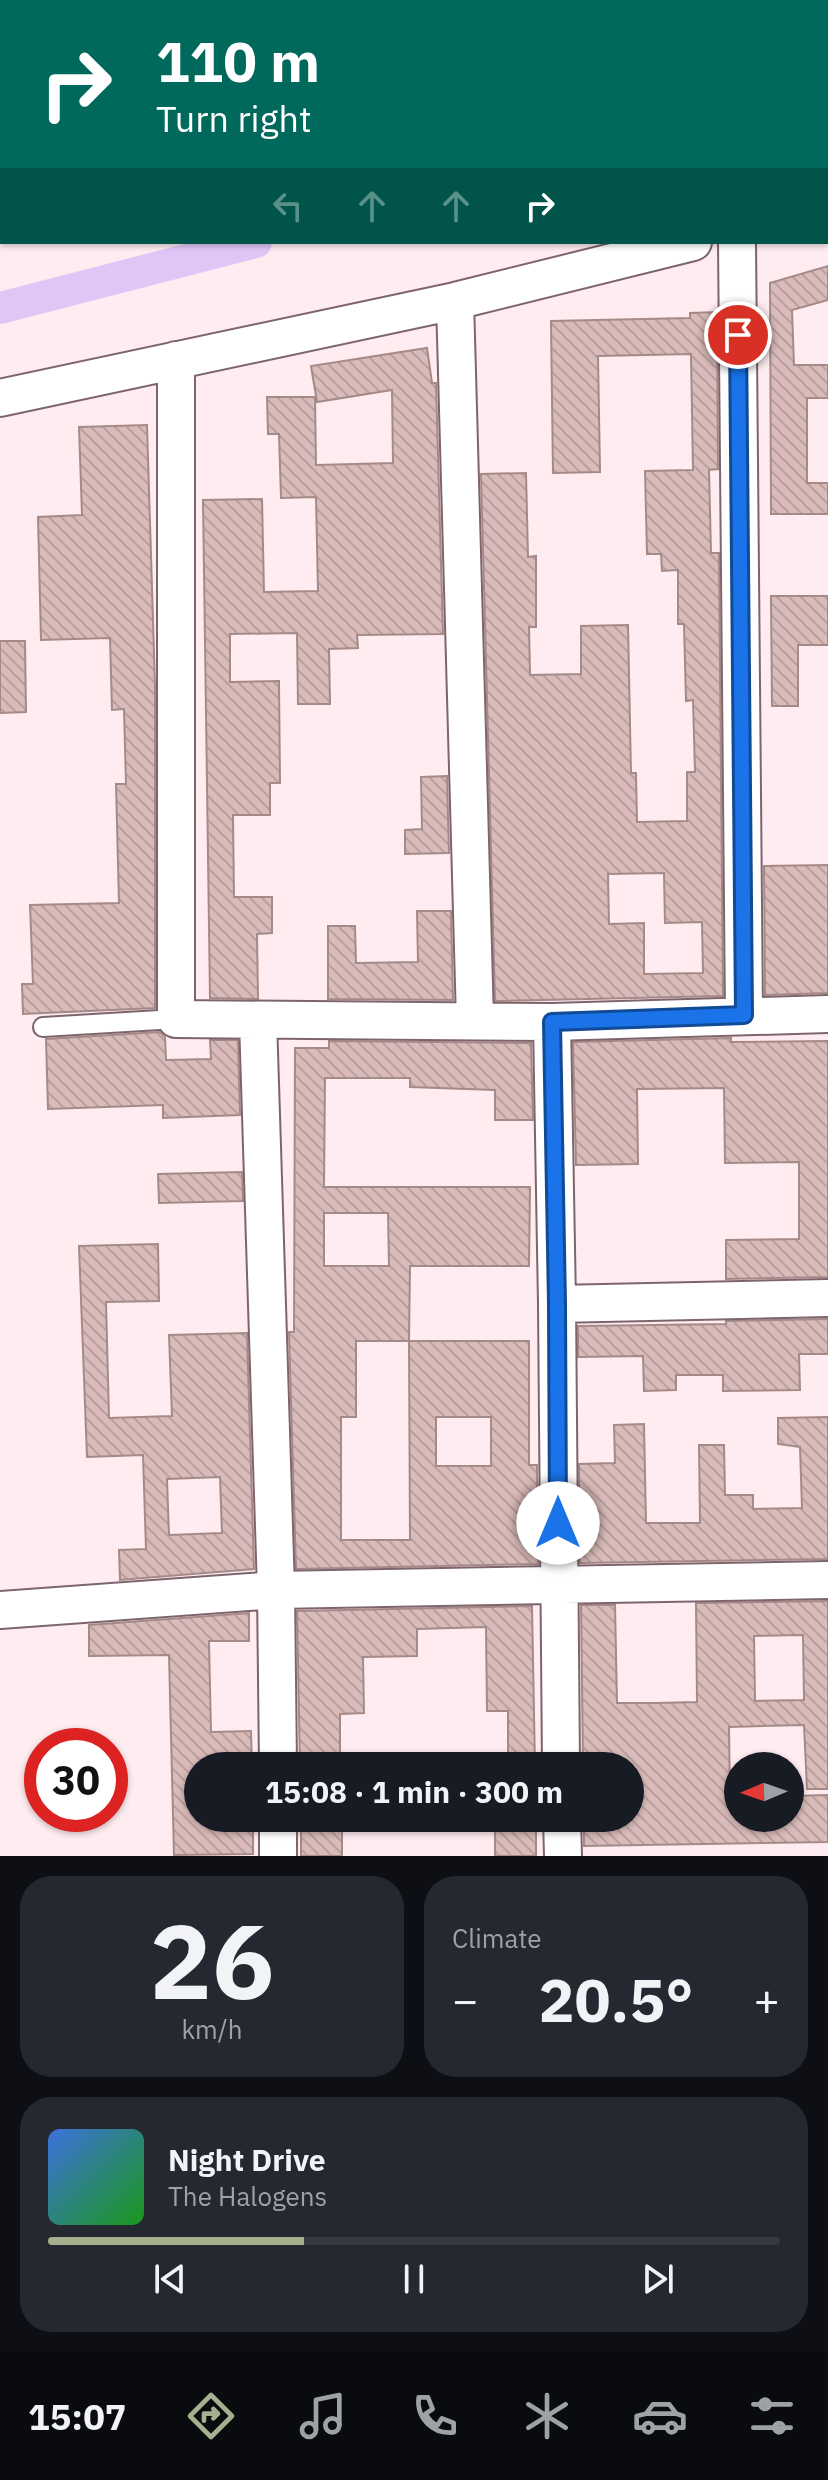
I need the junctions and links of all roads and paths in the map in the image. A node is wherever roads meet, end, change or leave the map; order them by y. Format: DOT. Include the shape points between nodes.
graph roads {
  1 [pos="685,244"];
  2 [pos="737,244"];
  3 [pos="455,301"];
  4 [pos="176,360"];
  5 [pos="0,398"];
  6 [pos="828,1014"];
  7 [pos="744,1015"];
  8 [pos="176,1019"];
  9 [pos="258,1020"];
  10 [pos="475,1020"];
  11 [pos="552,1022"];
  12 [pos="43,1027"];
  13 [pos="828,1298"];
  14 [pos="557,1304"];
  15 [pos="828,1580"];
  16 [pos="558,1585"];
  17 [pos="276,1590"];
  18 [pos="0,1610"];
  19 [pos="278,1752"];
  20 [pos="561,1752"];
  21 [pos="278,1832"];
  22 [pos="562,1832"];
  23 [pos="278,1856"];
  24 [pos="563,1856"];
  1 -- 3 [label="street"];
  2 -- 7 [label="street"];
  3 -- 4 [label="street"];
  3 -- 10 [label="street"];
  4 -- 5 [label="street"];
  4 -- 8 [label="street"];
  6 -- 7 [label="street"];
  7 -- 11 [label="street"];
  8 -- 9 [label="street"];
  8 -- 12 [label="lane"];
  9 -- 10 [label="street"];
  9 -- 17 [label="street"];
  10 -- 11 [label="street"];
  11 -- 14 [label="street"];
  13 -- 14 [label="street"];
  14 -- 16 [label="street"];
  15 -- 16 [label="street"];
  16 -- 17 [label="street"];
  16 -- 20 [label="street"];
  17 -- 18 [label="street"];
  17 -- 19 [label="street"];
  21 -- 23 [label="street"];
  22 -- 24 [label="street"];
}
